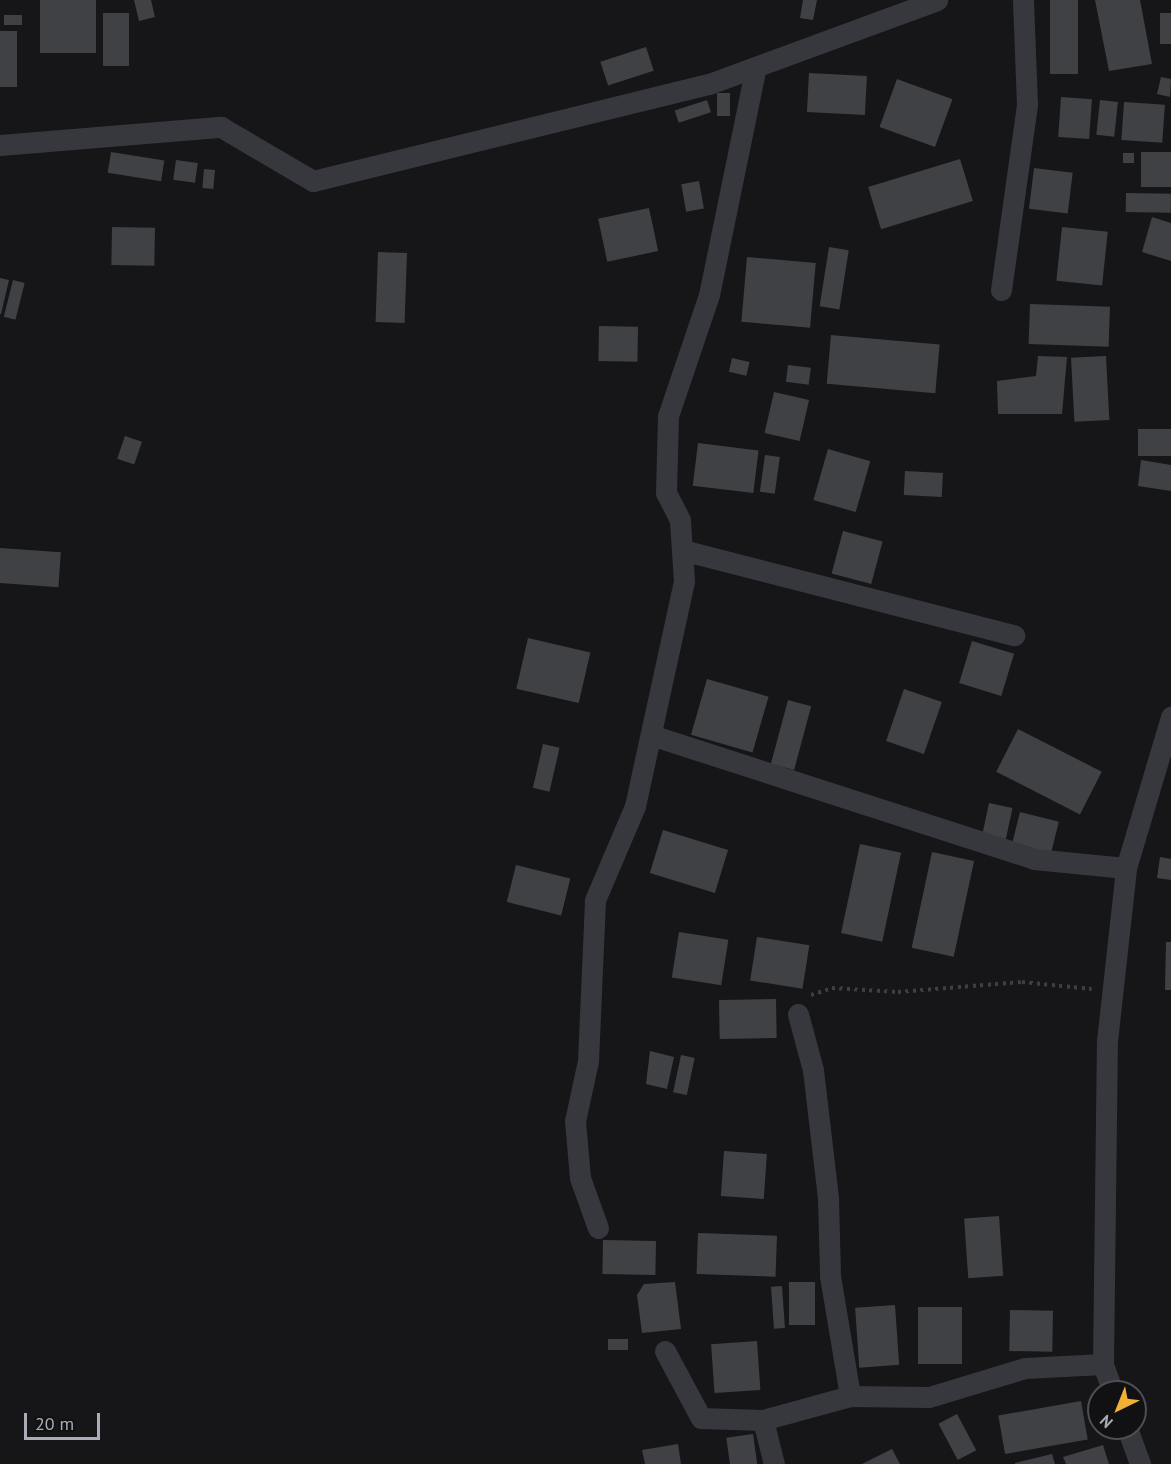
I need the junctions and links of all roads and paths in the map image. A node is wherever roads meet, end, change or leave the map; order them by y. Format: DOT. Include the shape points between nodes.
graph roads {
  1 [pos="937,0"];
  2 [pos="1023,0"];
  3 [pos="756,67"];
  4 [pos="0,145"];
  5 [pos="1001,290"];
  6 [pos="686,551"];
  7 [pos="1014,635"];
  8 [pos="1171,717"];
  9 [pos="651,735"];
  10 [pos="1126,868"];
  11 [pos="1113,992"];
  12 [pos="798,1014"];
  13 [pos="598,1228"];
  14 [pos="665,1351"];
  15 [pos="1103,1364"];
  16 [pos="1109,1380"];
  17 [pos="850,1396"];
  18 [pos="763,1420"];
  19 [pos="1131,1440"];
  20 [pos="774,1464"];
  21 [pos="1140,1464"];
  1 -- 3 [label="street"];
  2 -- 5 [label="street" via="1027,105"];
  3 -- 4 [label="street" via="709,84 313,181 221,127"];
  3 -- 6 [label="street" via="709,295 668,416 666,493 680,520"];
  6 -- 7 [label="street"];
  6 -- 9 [label="street"];
  8 -- 10 [label="street"];
  9 -- 10 [label="street" via="1034,859"];
  9 -- 13 [label="street" via="635,806 595,900 588,1061 575,1120 580,1178"];
  10 -- 11 [label="street"];
  11 -- 12 [label="path" via="1022,982 898,992 832,988 815,991"];
  11 -- 15 [label="street" via="1107,1041"];
  12 -- 17 [label="street" via="813,1070 828,1198 830,1276"];
  14 -- 18 [label="street" via="702,1418"];
  15 -- 16 [label="street"];
  15 -- 17 [label="street" via="1025,1368 929,1397"];
  17 -- 18 [label="street"];
  18 -- 20 [label="street"];
  19 -- 21 [label="street"];
}
